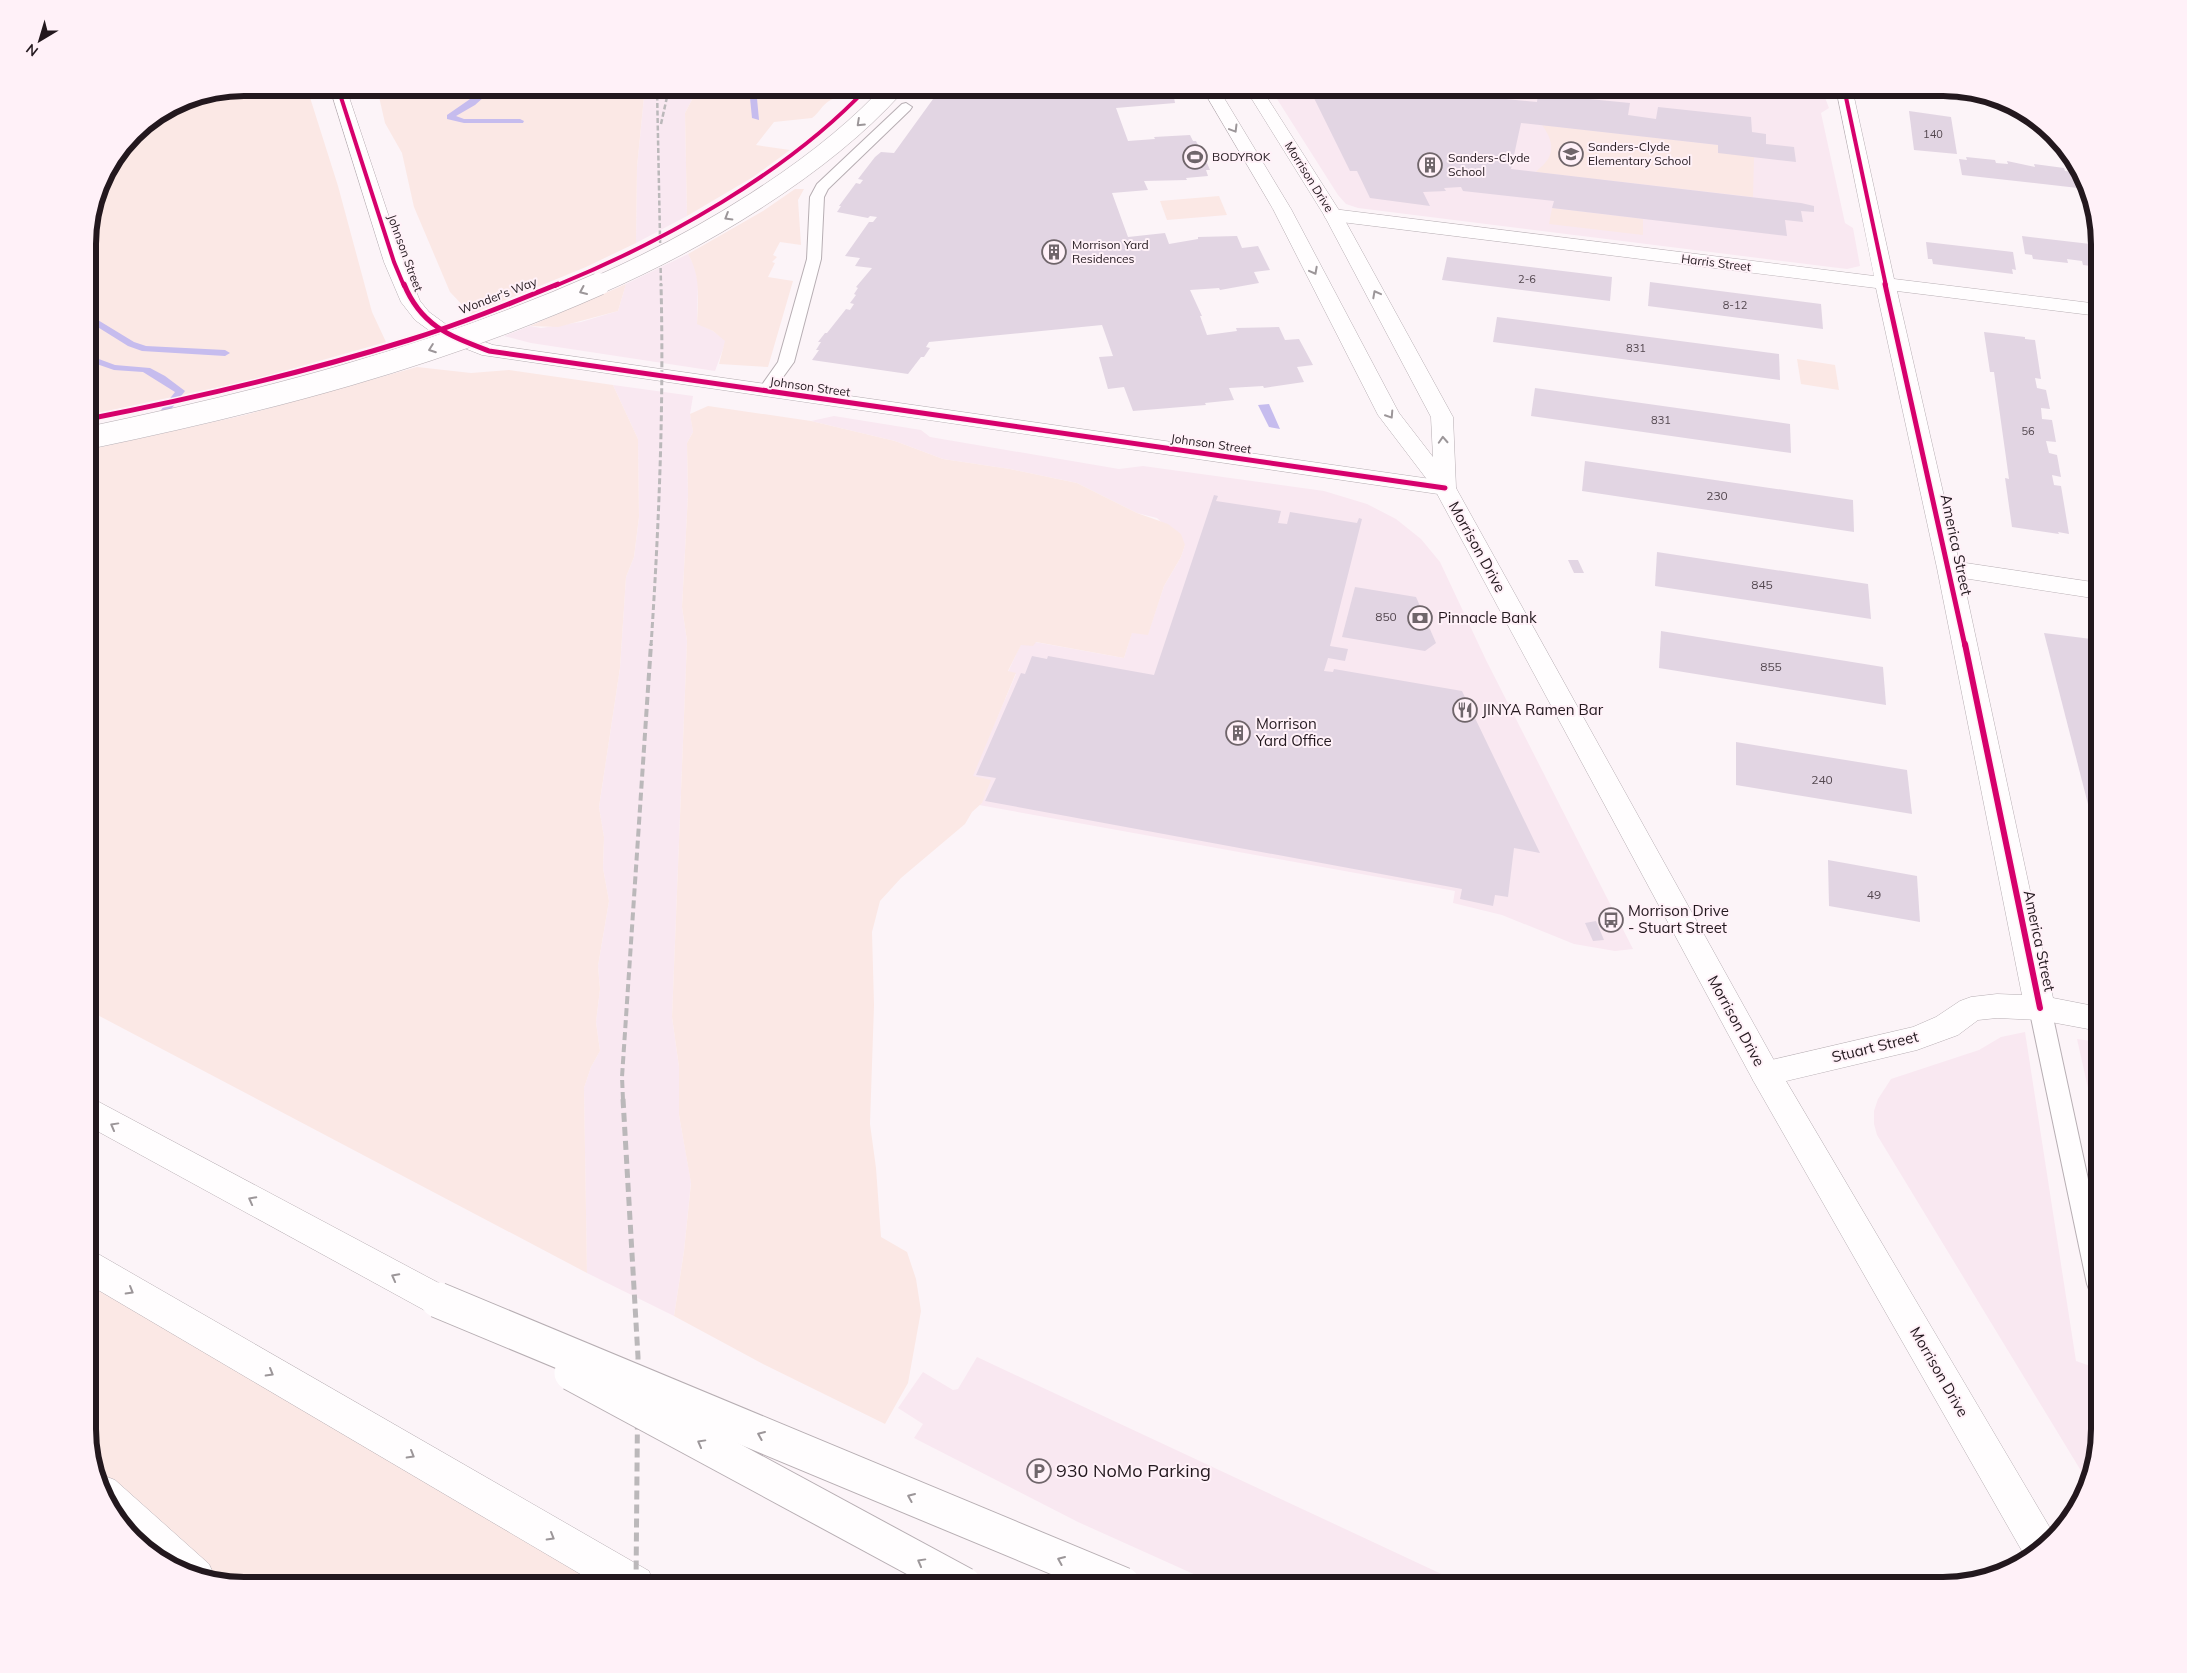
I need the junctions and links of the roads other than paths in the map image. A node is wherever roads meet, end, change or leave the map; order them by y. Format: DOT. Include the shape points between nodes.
graph roads {
  1 [pos="1215,96"];
  2 [pos="1259,96"];
  3 [pos="1846,96"];
  4 [pos="341,97"];
  5 [pos="886,97"];
  6 [pos="906,107"];
  7 [pos="1333,215"];
  8 [pos="1885,283"];
  9 [pos="2091,309"];
  10 [pos="766,392"];
  11 [pos="97,436"];
  12 [pos="1445,488"];
  13 [pos="1949,568"];
  14 [pos="2091,590"];
  15 [pos="2040,1008"];
  16 [pos="2091,1017"];
  17 [pos="1765,1073"];
  18 [pos="97,1116"];
  19 [pos="2091,1243"];
  20 [pos="97,1271"];
  21 [pos="438,1300"];
  22 [pos="120,1509"];
  23 [pos="2038,1542"];
  24 [pos="175,1559"];
  25 [pos="620,1577"];
  26 [pos="947,1577"];
  27 [pos="1100,1577"];
  1 -- 12 [label="main road, Morrison Drive, one-way" via="1282,209 1389,415"];
  2 -- 7 [label="main road, Morrison Drive"];
  3 -- 8 [label="main road, America Street"];
  4 -- 10 [label="main road, Johnson Street" via="394,262 411,302 422,316 448,334 489,351"];
  5 -- 11 [label="main road, one-way, bridge" via="854,129 752,203 641,265 562,300 420,354 336,379 247,403"];
  6 -- 10 [label="lane" via="822,187 817,197 814,259 786,362"];
  7 -- 8 [label="main road, Harris Street"];
  12 -- 7 [label="main road, Morrison Drive, one-way" via="1442,417"];
  8 -- 9 [label="main road, Harris Street"];
  8 -- 13 [label="main road, America Street"];
  10 -- 12 [label="main road, Johnson Street"];
  12 -- 17 [label="main road, Morrison Drive"];
  13 -- 14 [label="main road"];
  13 -- 15 [label="main road, America Street"];
  15 -- 16 [label="main road, Stuart Street"];
  15 -- 17 [label="main road, Stuart Street" via="1997,1006 1971,1009 1947,1026 1917,1038"];
  15 -- 19 [label="lane"];
  17 -- 23 [label="main road, Morrison Drive"];
  21 -- 18 [label="main road, one-way"];
  20 -- 25 [label="main road, one-way"];
  26 -- 21 [label="main road, one-way, bridge"];
  27 -- 21 [label="main road, one-way, bridge"];
  22 -- 24 [label="main road"];
}
